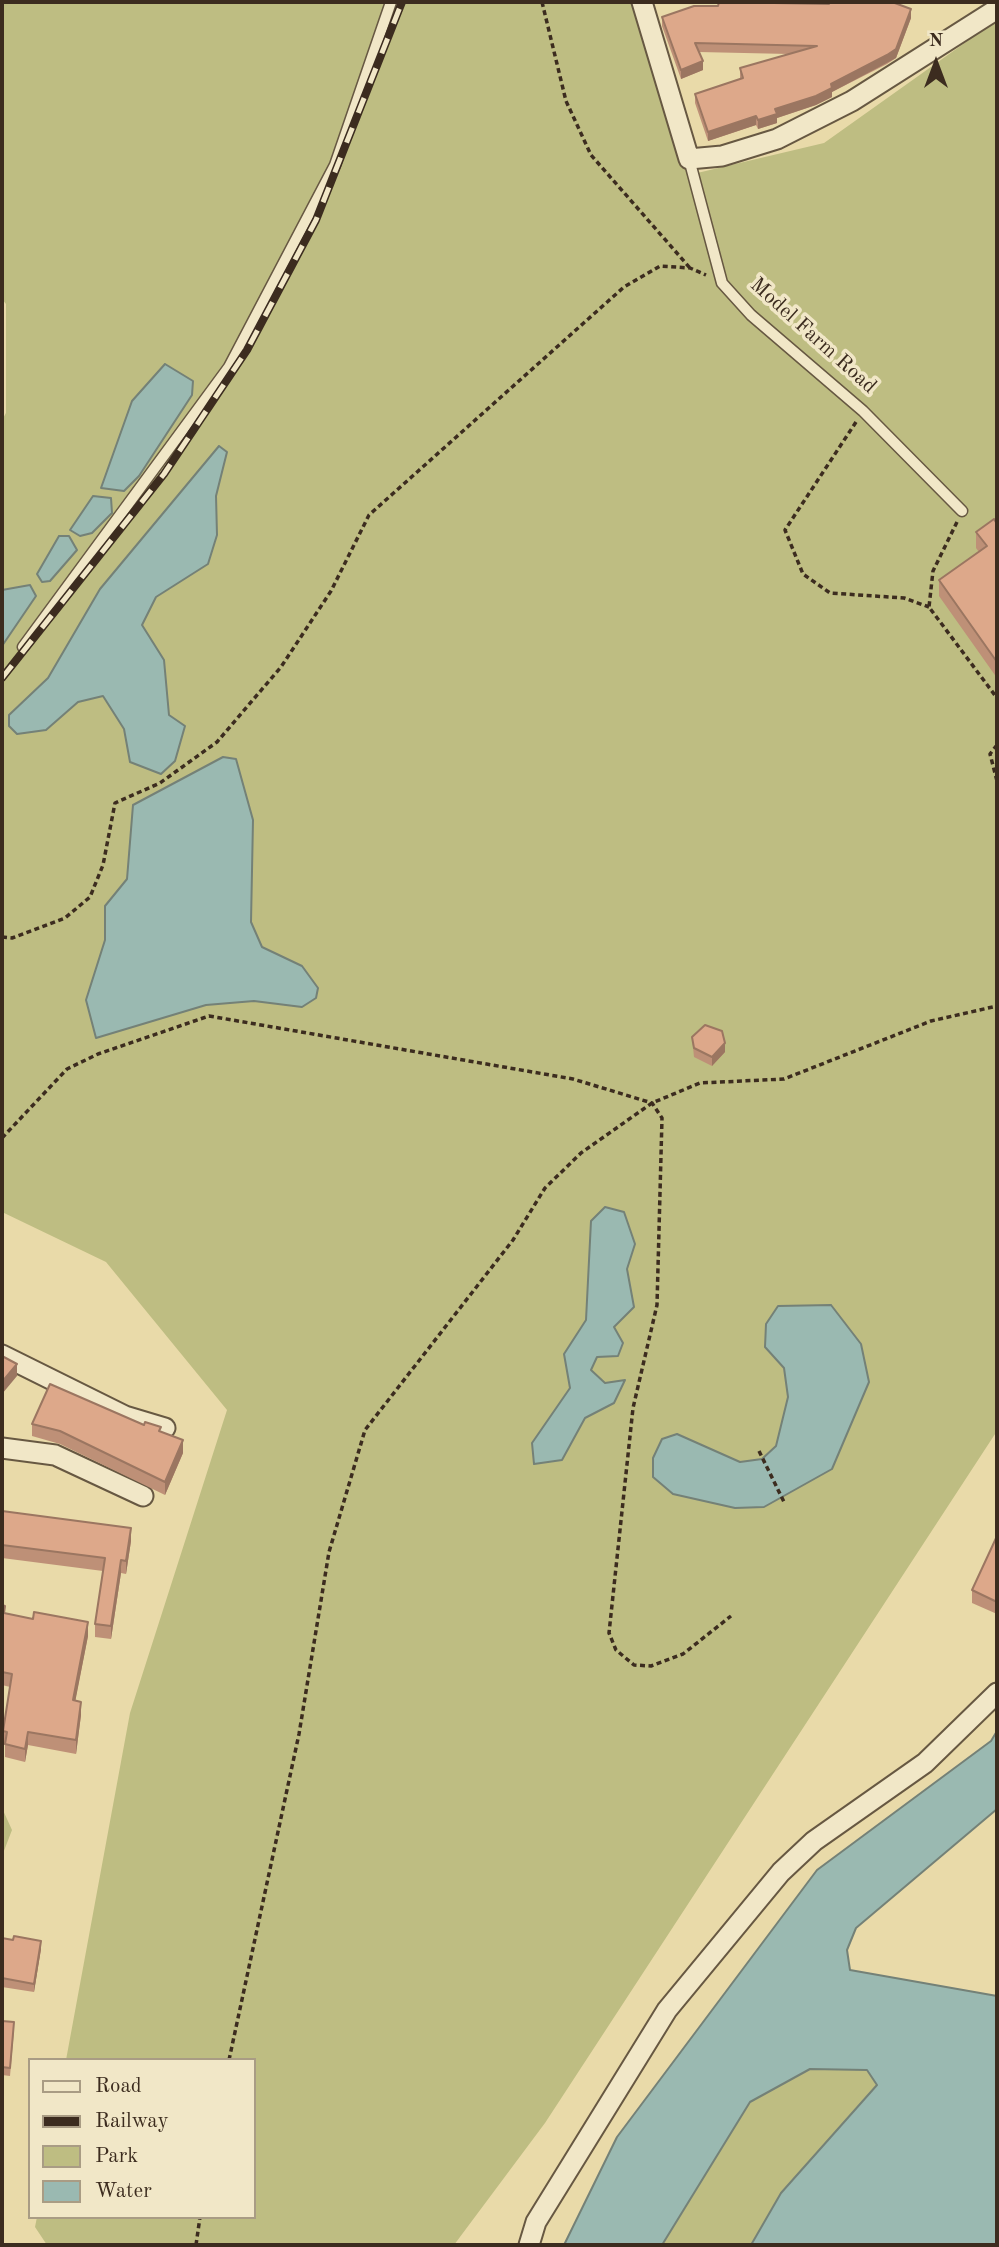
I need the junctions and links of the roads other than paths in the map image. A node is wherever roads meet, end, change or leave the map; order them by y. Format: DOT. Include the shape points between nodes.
graph roads {
  1 [pos="391,2"];
  2 [pos="642,2"];
  3 [pos="997,9"];
  4 [pos="688,159"];
  5 [pos="962,511"];
  6 [pos="23,647"];
  7 [pos="2,1355"];
  8 [pos="165,1428"];
  9 [pos="2,1448"];
  10 [pos="142,1496"];
  11 [pos="997,1693"];
  12 [pos="528,2245"];
  1 -- 6 [label="lane" via="335,165 229,367"];
  2 -- 4 [label="street, Model Farm Road"];
  3 -- 4 [label="street" via="852,101 777,139 722,156"];
  4 -- 5 [label="lane, Model Farm Road" via="722,283 751,315 863,411"];
  7 -- 8 [label="street" via="125,1416"];
  9 -- 10 [label="street" via="55,1455"];
  11 -- 12 [label="street" via="925,1763 814,1841 781,1872 667,2010 536,2222"];
}
